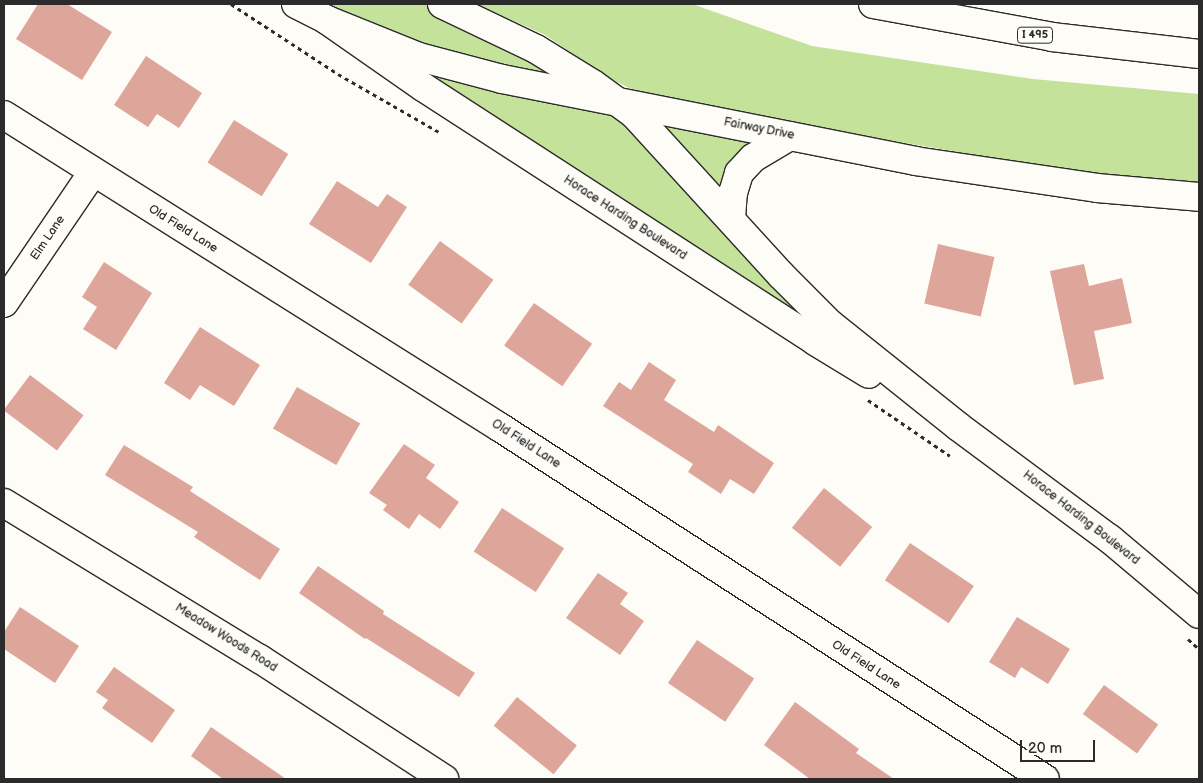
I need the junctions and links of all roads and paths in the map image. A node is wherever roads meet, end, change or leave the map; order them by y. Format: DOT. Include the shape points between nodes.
graph roads {
  1 [pos="296,4"];
  2 [pos="442,4"];
  3 [pos="873,4"];
  4 [pos="327,20"];
  5 [pos="1199,54"];
  6 [pos="617,101"];
  7 [pos="4,115"];
  8 [pos="790,136"];
  9 [pos="93,172"];
  10 [pos="1199,198"];
  11 [pos="731,219"];
  12 [pos="4,303"];
  13 [pos="959,427"];
  14 [pos="4,503"];
  15 [pos="1199,614"];
  16 [pos="444,779"];
  17 [pos="1045,779"];
  1 -- 4 [label="main road, Horace Harding Boulevard"];
  2 -- 6 [label="main road, Horace Harding Boulevard" via="536,49"];
  3 -- 5 [label="main road, I 495" via="1052,37"];
  4 -- 6 [label="main road, Fairway Drive" via="445,66"];
  4 -- 13 [label="main road, Horace Harding Boulevard" via="423,87 806,336"];
  6 -- 8 [label="main road, Fairway Drive"];
  6 -- 11 [label="main road, Horace Harding Boulevard" via="650,129"];
  7 -- 9 [label="main road, Old Field Lane"];
  8 -- 10 [label="main road, Fairway Drive" via="1006,176"];
  8 -- 11 [label="main road" via="753,158 739,173"];
  9 -- 12 [label="main road, Elm Lane"];
  9 -- 17 [label="main road, Old Field Lane" via="501,428"];
  11 -- 13 [label="main road, Horace Harding Boulevard" via="830,324"];
  13 -- 15 [label="main road, Horace Harding Boulevard" via="1091,524"];
  14 -- 16 [label="main road, Meadow Woods Road" via="260,659"];
}
